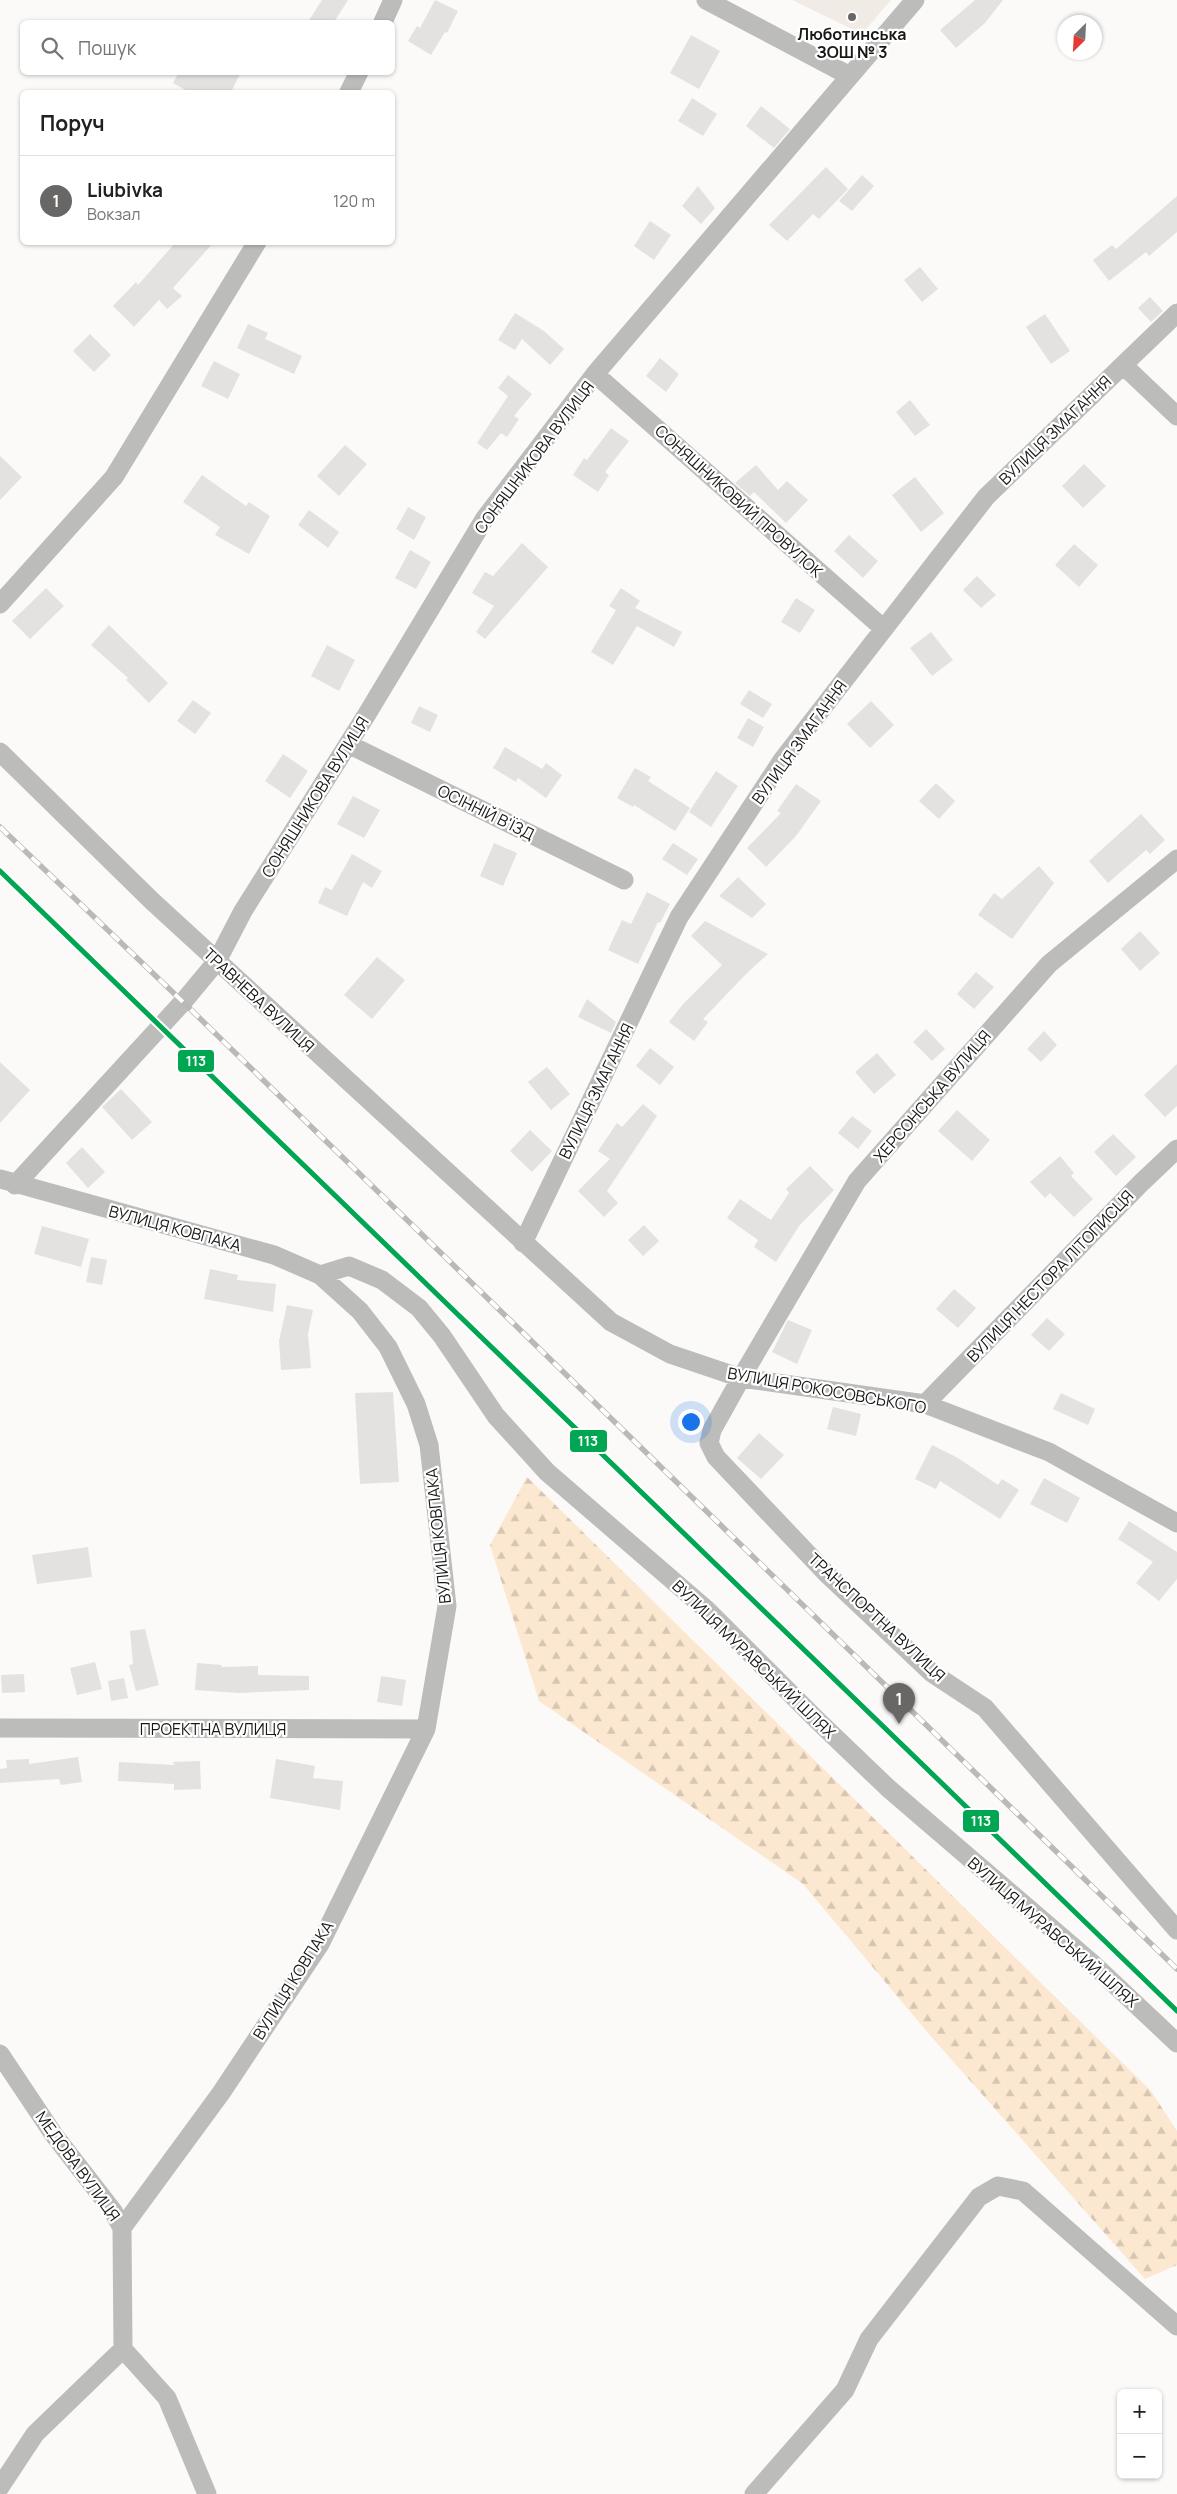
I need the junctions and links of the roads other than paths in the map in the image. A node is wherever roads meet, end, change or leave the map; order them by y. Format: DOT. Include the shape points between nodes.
graph roads {
  1 [pos="394,0"];
  2 [pos="706,0"];
  3 [pos="915,0"];
  4 [pos="384,20"];
  5 [pos="358,75"];
  6 [pos="850,76"];
  7 [pos="350,90"];
  8 [pos="255,245"];
  9 [pos="1177,313"];
  10 [pos="1124,365"];
  11 [pos="595,374"];
  12 [pos="1177,416"];
  13 [pos="0,604"];
  14 [pos="884,629"];
  15 [pos="348,744"];
  16 [pos="0,752"];
  17 [pos="1177,859"];
  18 [pos="624,880"];
  19 [pos="217,961"];
  20 [pos="1177,1149"];
  21 [pos="8,1182"];
  22 [pos="523,1243"];
  23 [pos="320,1275"];
  24 [pos="740,1378"];
  25 [pos="925,1404"];
  26 [pos="1177,1523"];
  27 [pos="0,1728"];
  28 [pos="426,1730"];
  29 [pos="1177,1930"];
  30 [pos="1177,2043"];
  31 [pos="0,2054"];
  32 [pos="122,2228"];
  33 [pos="1177,2326"];
  34 [pos="123,2348"];
  35 [pos="0,2488"];
  36 [pos="209,2493"];
  37 [pos="754,2494"];
  1 -- 4 [label="street"];
  2 -- 6 [label="street"];
  3 -- 6 [label="street, СОНЯШНИКОВА ВУЛИЦЯ"];
  5 -- 7 [label="street"];
  6 -- 11 [label="street, СОНЯШНИКОВА ВУЛИЦЯ"];
  8 -- 13 [label="street" via="114,477"];
  9 -- 10 [label="street, ВУЛИЦЯ ЗМАГАННЯ"];
  10 -- 12 [label="street"];
  10 -- 14 [label="street, ВУЛИЦЯ ЗМАГАННЯ" via="986,497"];
  11 -- 14 [label="street, СОНЯШНИКОВИЙ ПРОВУЛОК"];
  11 -- 15 [label="street, СОНЯШНИКОВА ВУЛИЦЯ" via="485,518"];
  14 -- 22 [label="street, ВУЛИЦЯ ЗМАГАННЯ" via="783,759 679,917"];
  15 -- 18 [label="street, ОСІННІЙ В'ЇЗД"];
  15 -- 19 [label="street, СОНЯШНИКОВА ВУЛИЦЯ" via="243,911"];
  16 -- 19 [label="street, ТРАВНЕВА ВУЛИЦЯ"];
  17 -- 24 [label="street, ХЕРСОНСЬКА ВУЛИЦЯ" via="1049,964 857,1181"];
  19 -- 21 [label="street, СОНЯШНИКОВА ВУЛИЦЯ" via="184,1002"];
  19 -- 22 [label="street, ТРАВНЕВА ВУЛИЦЯ"];
  20 -- 25 [label="street, ВУЛИЦЯ НЕСТОРА ЛІТОПИСЦЯ"];
  21 -- 23 [label="street, ВУЛИЦЯ КОВПАКА" via="274,1255"];
  22 -- 24 [label="street, ВУЛИЦЯ РОКОСОВСЬКОГО" via="612,1322 670,1354"];
  23 -- 28 [label="street, ВУЛИЦЯ КОВПАКА" via="360,1310 388,1347 416,1404 429,1445 447,1606"];
  23 -- 30 [label="street, ВУЛИЦЯ МУРАВСЬКИЙ ШЛЯХ" via="349,1266 382,1280 419,1308 496,1416 547,1472 707,1610 888,1788 1093,1964"];
  24 -- 25 [label="street, ВУЛИЦЯ РОКОСОВСЬКОГО"];
  24 -- 29 [label="street, ТРАНСПОРТНА ВУЛИЦЯ" via="712,1430 709,1444 716,1457 826,1573 932,1673 985,1708"];
  25 -- 26 [label="street, ВУЛИЦЯ РОКОСОВСЬКОГО" via="1049,1452"];
  27 -- 28 [label="street, ПРОЕКТНА ВУЛИЦЯ"];
  28 -- 32 [label="street, ВУЛИЦЯ КОВПАКА" via="320,1944 221,2093"];
  31 -- 32 [label="street, МЕДОВА ВУЛИЦЯ" via="54,2136 113,2211"];
  32 -- 34 [label="street, МЕДОВА ВУЛИЦЯ"];
  33 -- 37 [label="street" via="1023,2191 998,2186 979,2197 869,2339 845,2390"];
  34 -- 35 [label="street" via="35,2434"];
  34 -- 36 [label="street" via="167,2398"];
}
